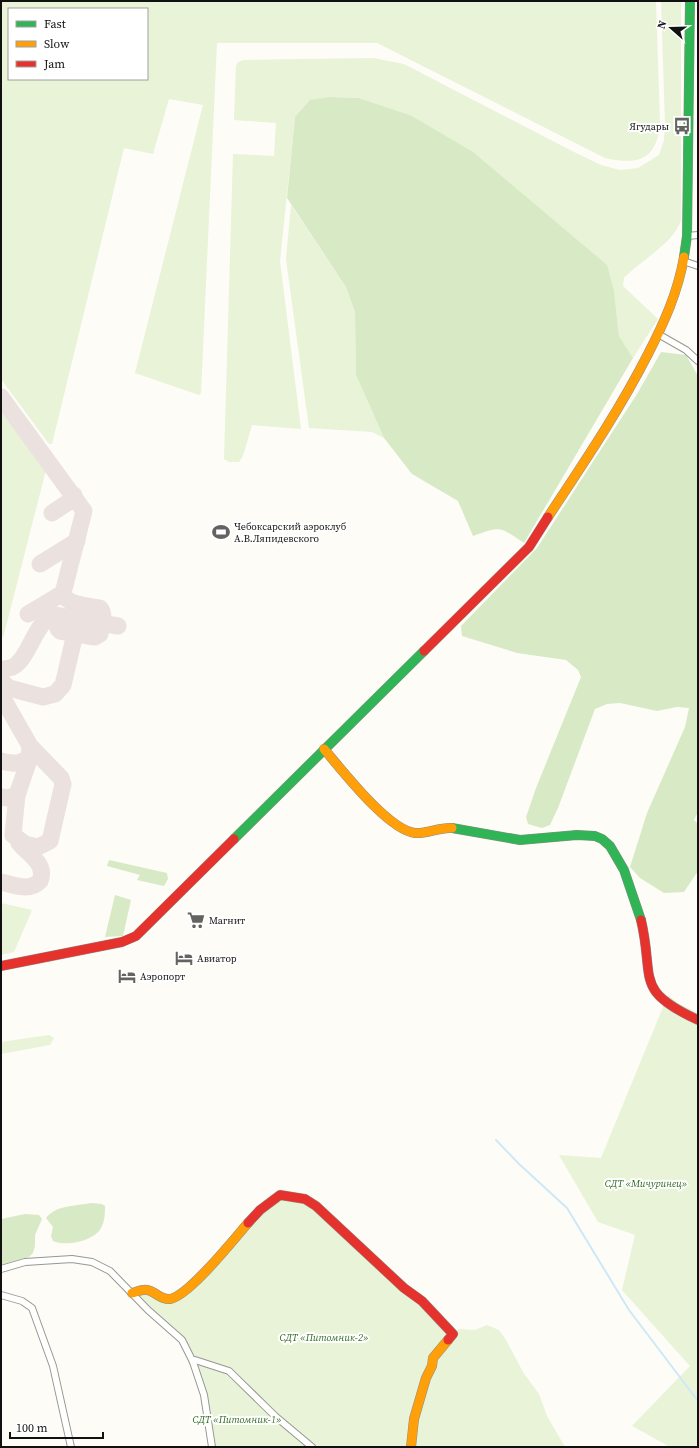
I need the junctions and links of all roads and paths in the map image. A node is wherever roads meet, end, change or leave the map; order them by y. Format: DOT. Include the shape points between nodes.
graph roads {
  1 [pos="690,1"];
  2 [pos="698,235"];
  3 [pos="687,236"];
  4 [pos="683,262"];
  5 [pos="698,266"];
  6 [pos="658,334"];
  7 [pos="698,361"];
  8 [pos="324,749"];
  9 [pos="1,966"];
  10 [pos="698,1020"];
  11 [pos="1,1269"];
  12 [pos="132,1293"];
  13 [pos="1,1295"];
  14 [pos="193,1362"];
  15 [pos="71,1447"];
  16 [pos="212,1447"];
  17 [pos="312,1447"];
  18 [pos="411,1447"];
  1 -- 3 [label="street"];
  2 -- 3 [label="street"];
  3 -- 4 [label="street"];
  4 -- 5 [label="street"];
  4 -- 6 [label="street" via="672,303"];
  6 -- 7 [label="street" via="686,350"];
  6 -- 8 [label="street" via="628,394 528,547"];
  8 -- 9 [label="street" via="136,936 122,942"];
  8 -- 10 [label="street" via="388,819 413,832 452,828 510,840 584,835 603,839 612,849 630,883 642,917 647,944 647,967 654,992 673,1008"];
  11 -- 12 [label="street" via="25,1262 79,1260 101,1266"];
  12 -- 14 [label="street" via="182,1340"];
  12 -- 18 [label="street" via="146,1290 169,1299 180,1295 272,1200 280,1195 305,1199 340,1226 404,1288 422,1301 453,1334 433,1358 414,1419"];
  13 -- 15 [label="street" via="22,1301 32,1308 53,1366"];
  14 -- 16 [label="street" via="204,1395"];
  14 -- 17 [label="street" via="202,1362 229,1371 275,1416"];
}
